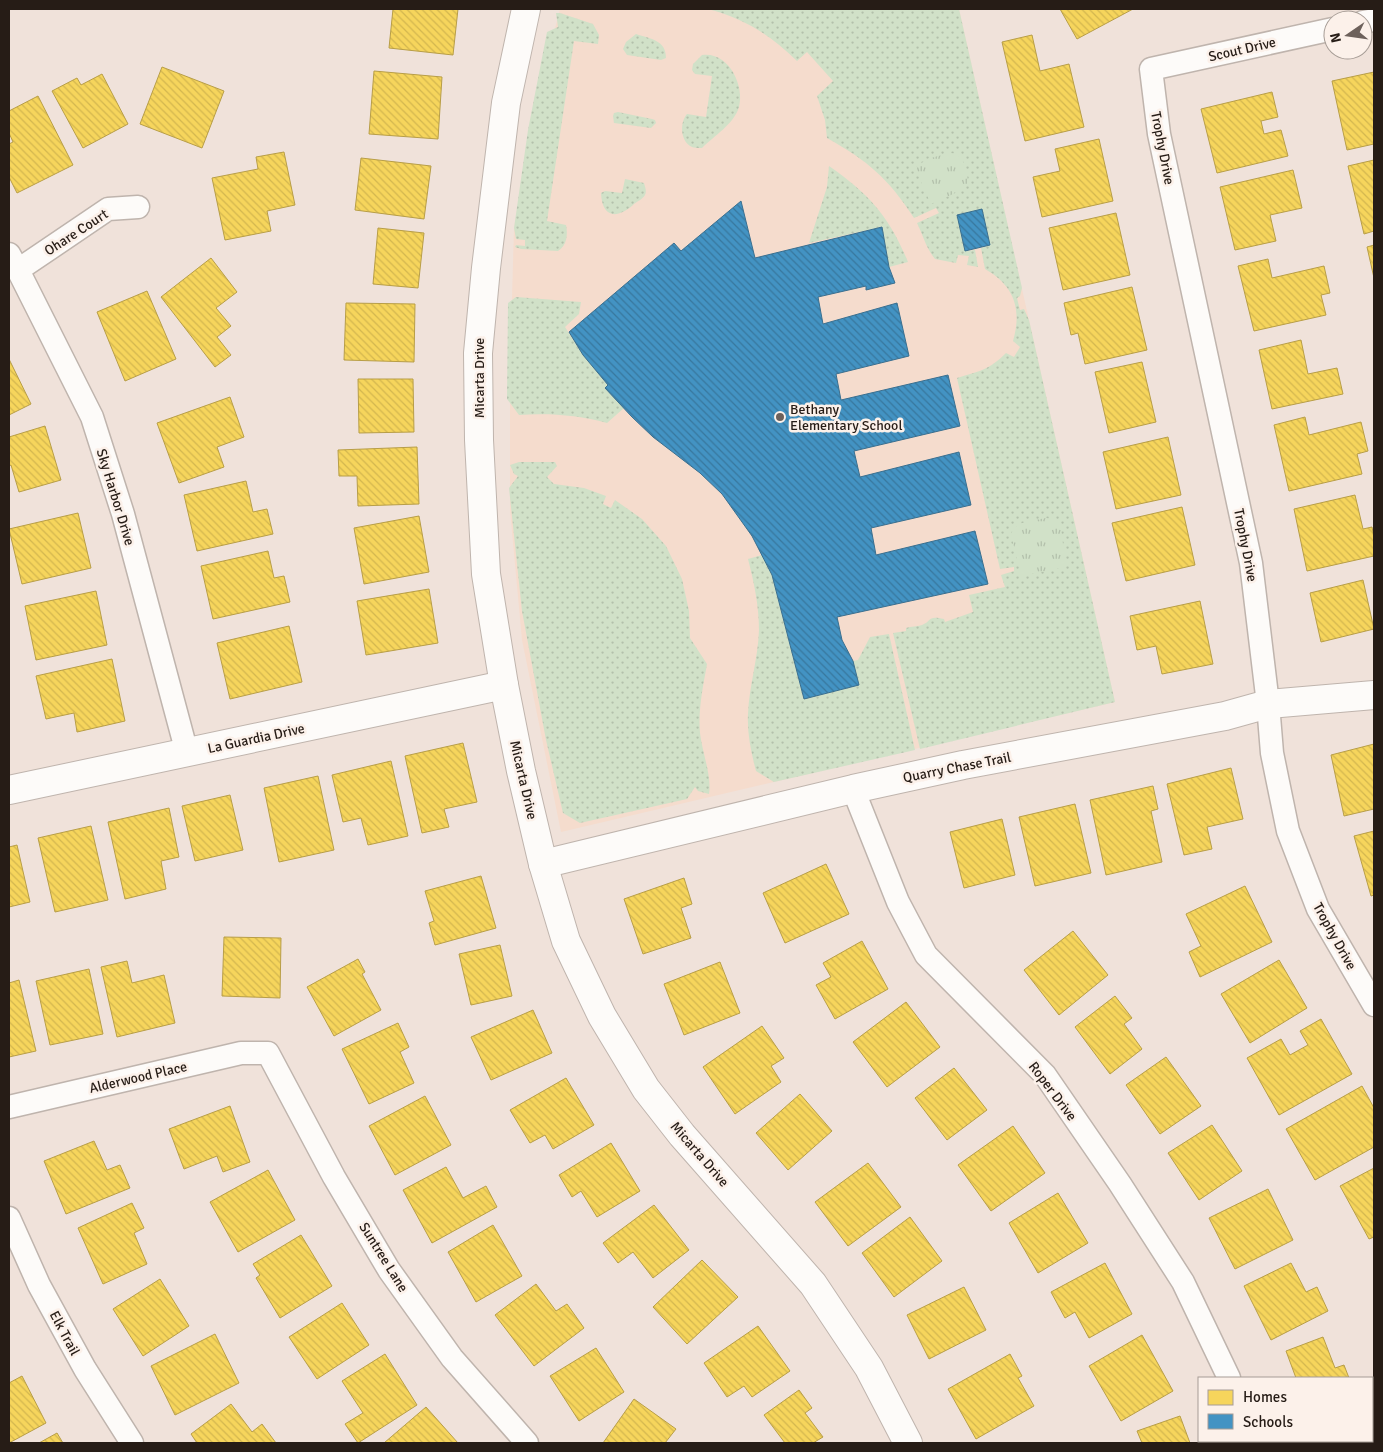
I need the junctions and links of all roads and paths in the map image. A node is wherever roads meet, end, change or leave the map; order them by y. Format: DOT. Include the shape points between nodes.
graph roads {
  1 [pos="526,9"];
  2 [pos="1323,31"];
  3 [pos="1150,70"];
  4 [pos="138,207"];
  5 [pos="14,262"];
  6 [pos="504,685"];
  7 [pos="1374,694"];
  8 [pos="1268,704"];
  9 [pos="187,753"];
  10 [pos="853,789"];
  11 [pos="9,790"];
  12 [pos="543,864"];
  13 [pos="1374,1005"];
  14 [pos="268,1053"];
  15 [pos="9,1107"];
  16 [pos="9,1218"];
  17 [pos="1229,1377"];
  18 [pos="132,1443"];
  19 [pos="527,1443"];
  20 [pos="908,1443"];
  1 -- 6 [label="street, Micarta Drive" via="506,103 478,353 486,574"];
  2 -- 3 [label="street, Scout Drive"];
  3 -- 8 [label="street, Trophy Drive" via="1159,134 1251,563"];
  4 -- 5 [label="street, Ohare Court" via="108,209"];
  5 -- 9 [label="street, Sky Harbor Drive" via="92,417"];
  6 -- 9 [label="street, La Guardia Drive"];
  6 -- 12 [label="street, Micarta Drive"];
  7 -- 8 [label="street, Quarry Chase Trail"];
  8 -- 10 [label="street, Quarry Chase Trail" via="1225,716"];
  8 -- 13 [label="street, Trophy Drive" via="1272,753 1288,831 1318,909"];
  9 -- 11 [label="street, La Guardia Drive"];
  10 -- 12 [label="street, Quarry Chase Trail"];
  10 -- 17 [label="street, Roper Drive" via="898,902 926,955 1045,1075 1183,1282"];
  12 -- 20 [label="street, Micarta Drive" via="566,941 602,1016 646,1089 813,1284 868,1368"];
  14 -- 15 [label="street, Alderwood Place" via="241,1053"];
  14 -- 19 [label="street, Suntree Lane" via="334,1177 389,1270 452,1358"];
  16 -- 18 [label="street, Elk Trail" via="85,1369"];
}
